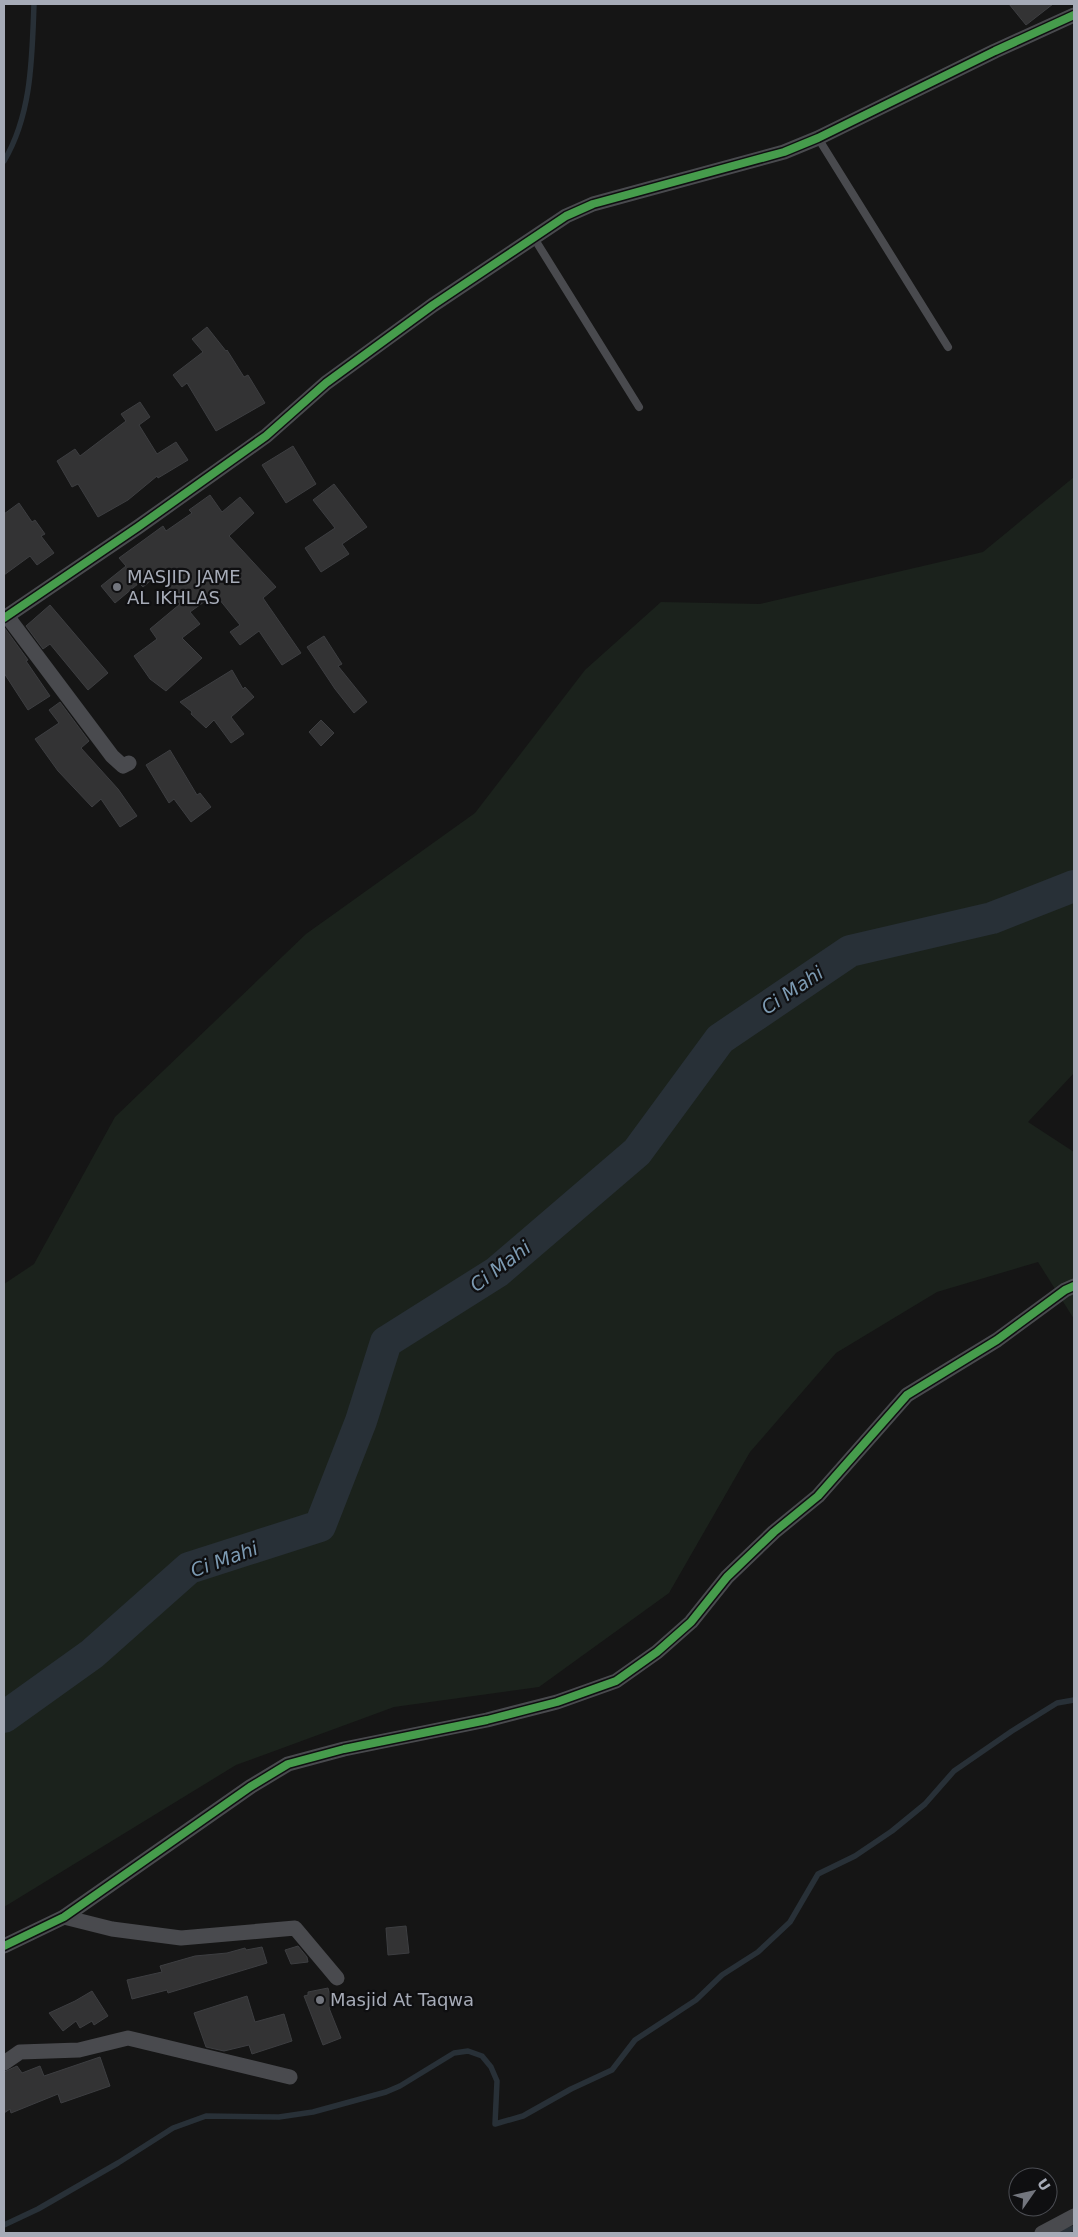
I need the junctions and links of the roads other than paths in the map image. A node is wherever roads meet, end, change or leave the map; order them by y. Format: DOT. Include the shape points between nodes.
graph roads {
  1 [pos="1074,15"];
  2 [pos="818,138"];
  3 [pos="534,238"];
  4 [pos="948,347"];
  5 [pos="639,407"];
  6 [pos="5,617"];
  7 [pos="129,763"];
  8 [pos="1074,1286"];
  9 [pos="64,1917"];
  10 [pos="4,1946"];
  11 [pos="337,1978"];
  12 [pos="4,2063"];
  13 [pos="290,2077"];
  14 [pos="1074,2216"];
  15 [pos="1042,2233"];
  1 -- 2 [label="street"];
  2 -- 3 [label="street" via="784,152 593,204 566,216"];
  2 -- 4 [label="lane"];
  3 -- 5 [label="lane"];
  3 -- 6 [label="street" via="433,305 326,383 266,436"];
  6 -- 7 [label="street" via="112,756 123,766"];
  8 -- 9 [label="street" via="997,1340 908,1395 818,1496 727,1577 692,1622 616,1681 557,1702 487,1720 344,1749 288,1764 250,1786"];
  9 -- 10 [label="street"];
  9 -- 11 [label="street" via="112,1929 181,1938 295,1928"];
  12 -- 13 [label="street" via="20,2052 79,2050 128,2038"];
  14 -- 15 [label="street"];
}
